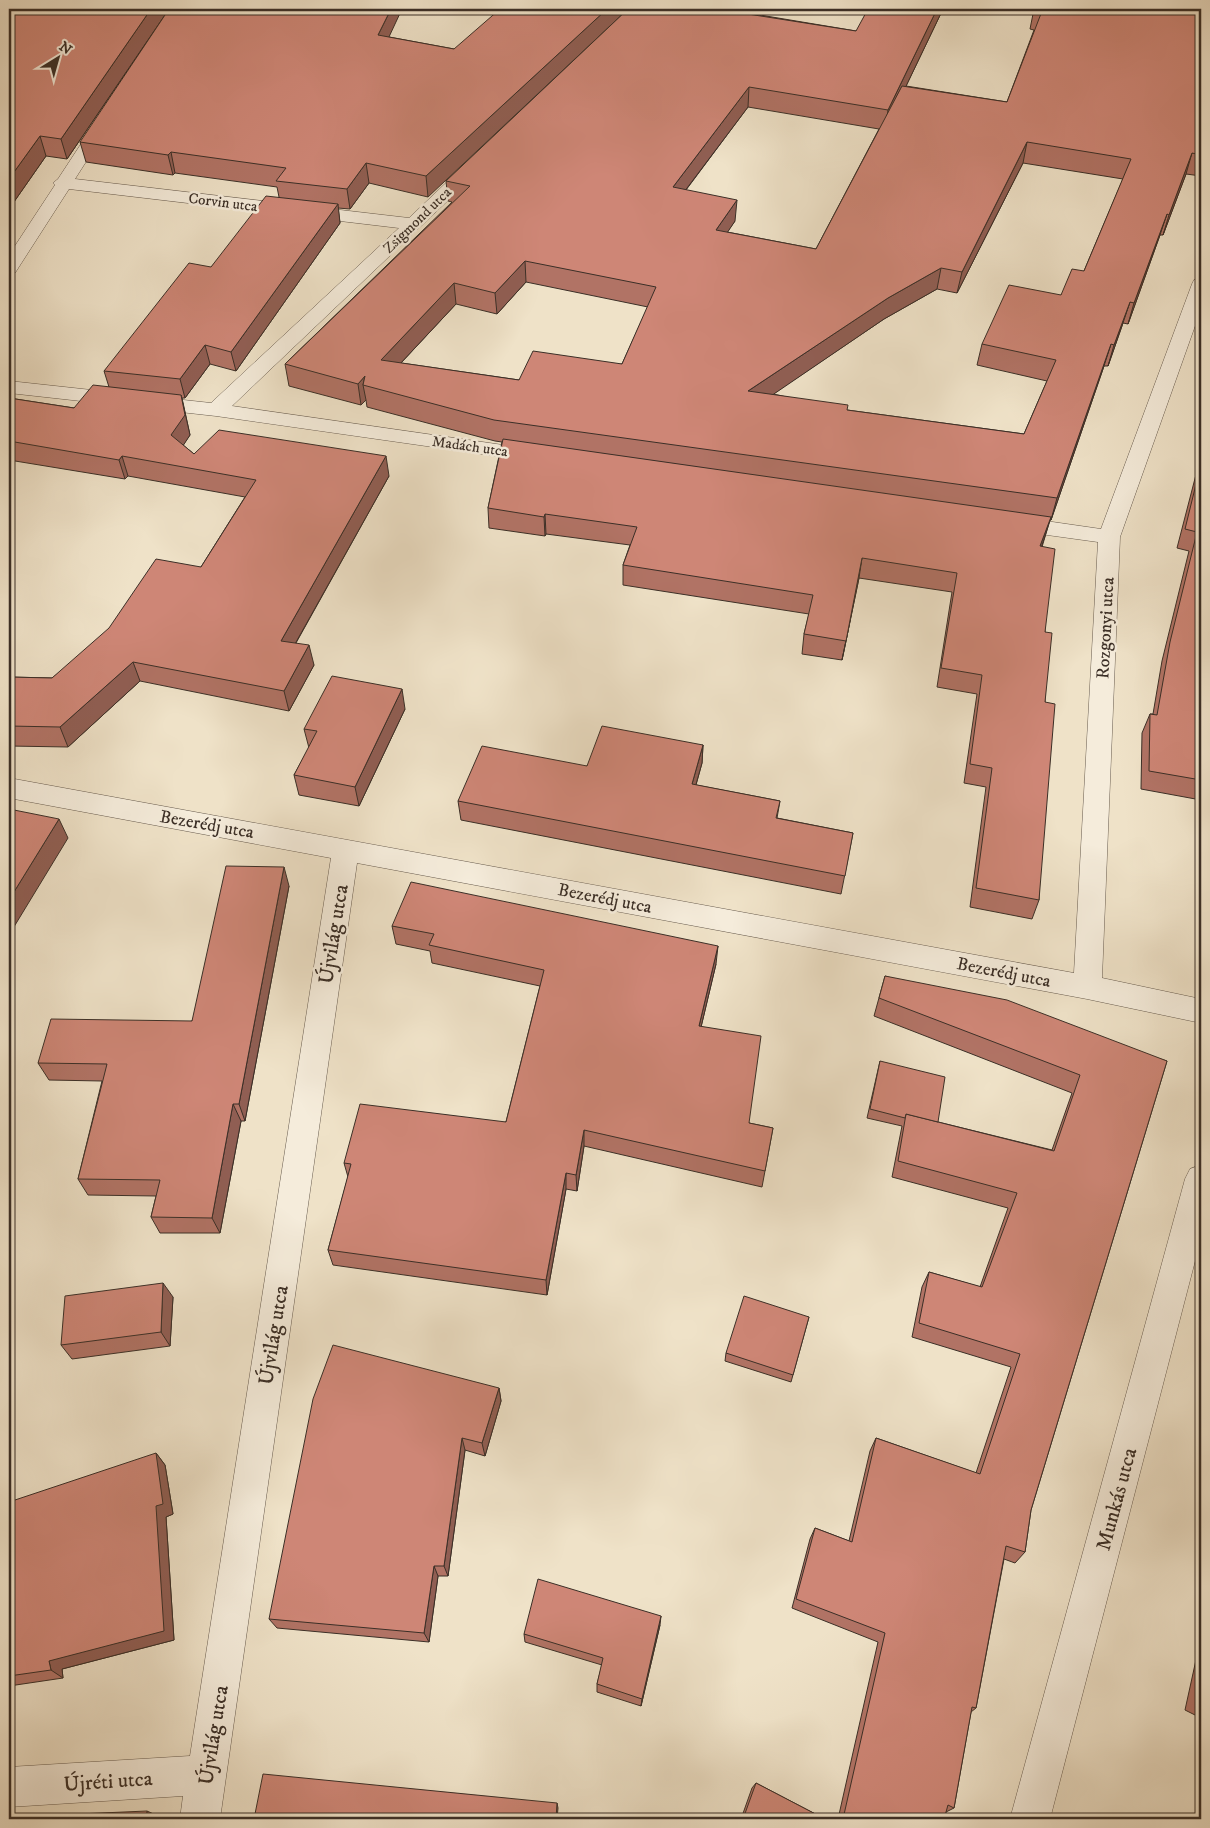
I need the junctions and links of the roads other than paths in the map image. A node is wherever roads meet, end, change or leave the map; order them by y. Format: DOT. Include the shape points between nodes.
graph roads {
  1 [pos="112,108"];
  2 [pos="490,150"];
  3 [pos="62,183"];
  4 [pos="413,224"];
  5 [pos="9,269"];
  6 [pos="1201,284"];
  7 [pos="9,387"];
  8 [pos="216,410"];
  9 [pos="559,459"];
  10 [pos="991,520"];
  11 [pos="1109,537"];
  12 [pos="9,788"];
  13 [pos="346,850"];
  14 [pos="1087,987"];
  15 [pos="1201,1011"];
  16 [pos="1201,1180"];
  17 [pos="207,1775"];
  18 [pos="9,1787"];
  19 [pos="200,1819"];
  20 [pos="1030,1819"];
  1 -- 3 [label="street"];
  2 -- 4 [label="street, Zsigmond utca"];
  3 -- 4 [label="street, Corvin utca"];
  3 -- 5 [label="street"];
  4 -- 8 [label="street, Zsigmond utca"];
  6 -- 11 [label="street, Rozgonyi utca"];
  7 -- 8 [label="street, Madách utca"];
  8 -- 9 [label="street, Madách utca"];
  10 -- 11 [label="street"];
  11 -- 14 [label="street, Rozgonyi utca"];
  12 -- 13 [label="street, Bezerédj utca"];
  13 -- 14 [label="street, Bezerédj utca"];
  13 -- 17 [label="street, Újvilág utca"];
  14 -- 15 [label="street, Bezerédj utca"];
  16 -- 20 [label="street, Munkás utca"];
  17 -- 18 [label="street, Újréti utca"];
  17 -- 19 [label="street, Újvilág utca"];
}
